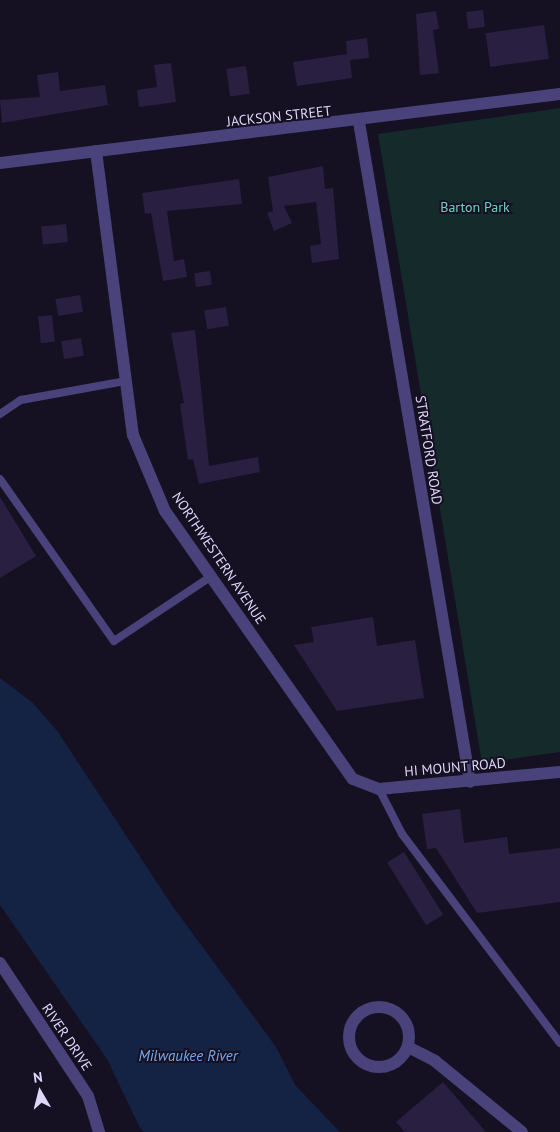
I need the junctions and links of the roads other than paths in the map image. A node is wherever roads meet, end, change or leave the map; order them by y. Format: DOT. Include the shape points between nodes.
graph roads {
  1 [pos="560,94"];
  2 [pos="359,122"];
  3 [pos="96,151"];
  4 [pos="0,163"];
  5 [pos="126,381"];
  6 [pos="0,414"];
  7 [pos="0,479"];
  8 [pos="212,576"];
  9 [pos="560,772"];
  10 [pos="353,779"];
  11 [pos="470,782"];
  12 [pos="379,789"];
  13 [pos="0,963"];
  14 [pos="560,1043"];
  15 [pos="408,1048"];
  16 [pos="100,1132"];
  17 [pos="522,1132"];
  1 -- 2 [label="street, JACKSON STREET"];
  2 -- 3 [label="street, JACKSON STREET"];
  2 -- 11 [label="street, STRATFORD ROAD"];
  3 -- 4 [label="street, JACKSON STREET"];
  3 -- 5 [label="street, NORTHWESTERN AVENUE"];
  5 -- 6 [label="lane" via="21,400"];
  5 -- 8 [label="street, NORTHWESTERN AVENUE" via="133,435 165,511"];
  7 -- 8 [label="lane" via="114,641"];
  8 -- 10 [label="street, NORTHWESTERN AVENUE"];
  9 -- 11 [label="street, HI MOUNT ROAD"];
  10 -- 12 [label="street, HI MOUNT ROAD"];
  11 -- 12 [label="street, HI MOUNT ROAD"];
  12 -- 14 [label="lane" via="402,834"];
  13 -- 16 [label="street, RIVER DRIVE" via="88,1096"];
  15 -- 15 [label="street" via="408,1027 395,1011 380,1008 364,1011 351,1027 354,1054 369,1066 396,1062"];
  15 -- 17 [label="street" via="435,1061"];
}
